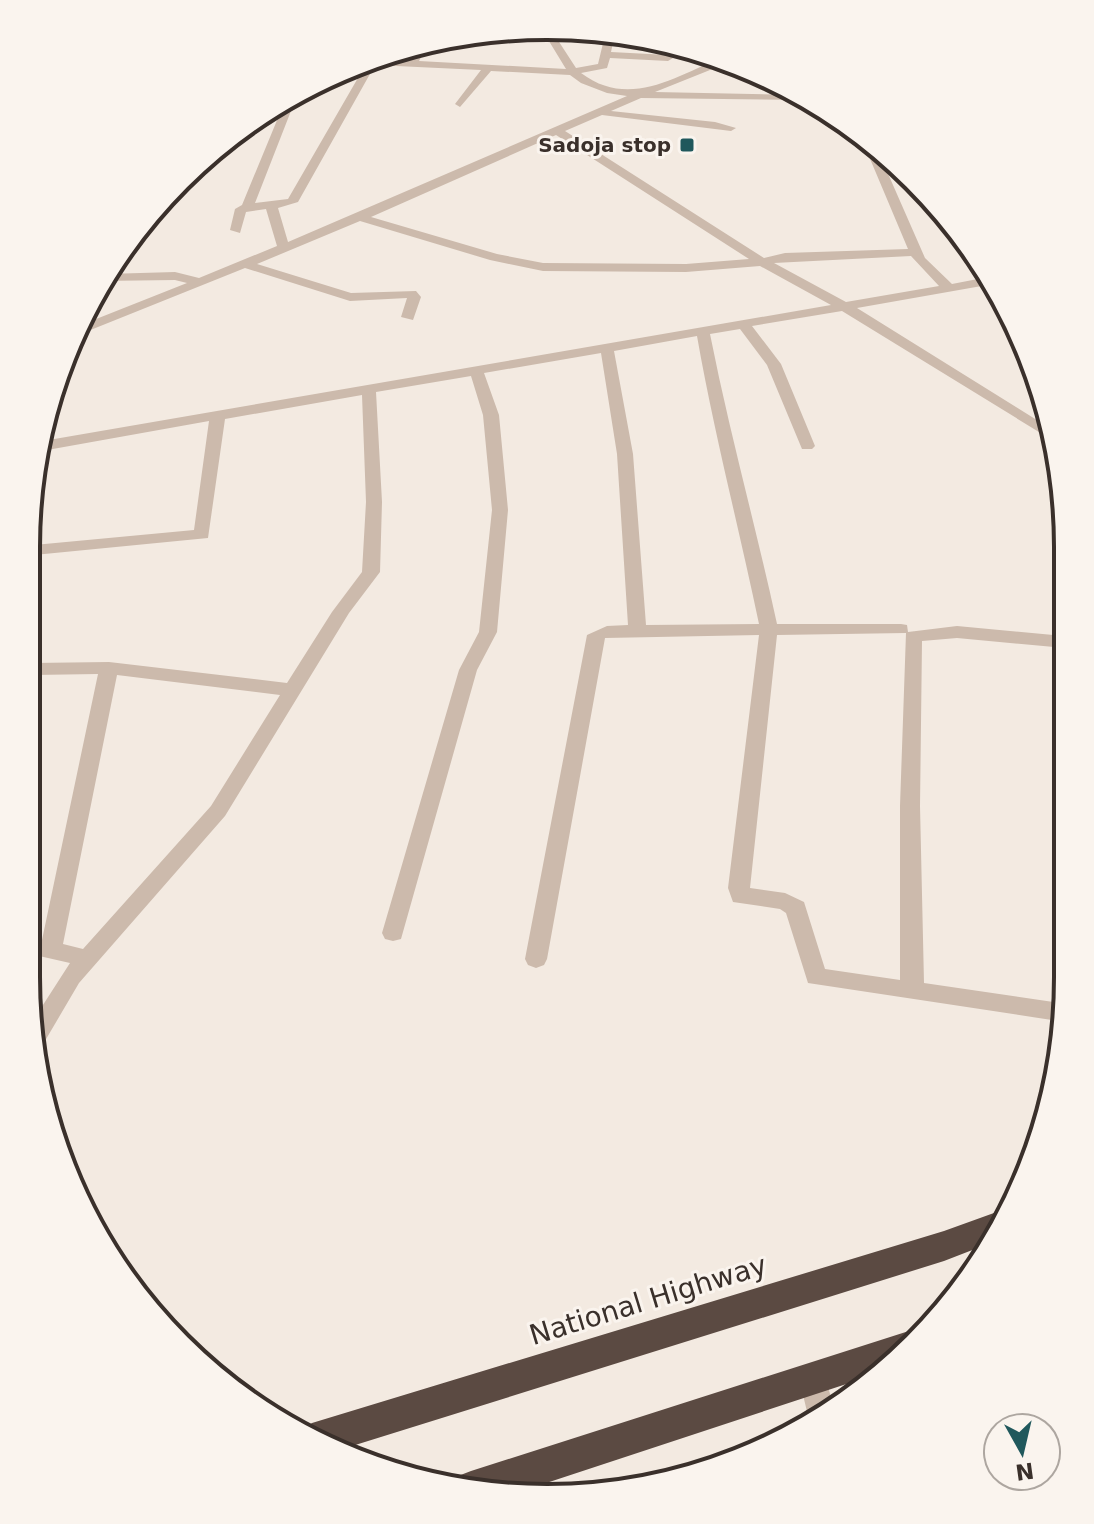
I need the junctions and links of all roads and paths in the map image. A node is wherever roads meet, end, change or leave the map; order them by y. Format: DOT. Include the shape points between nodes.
graph roads {
  1 [pos="553,40"];
  2 [pos="608,44"];
  3 [pos="605,55"];
  4 [pos="417,57"];
  5 [pos="668,58"];
  6 [pos="399,62"];
  7 [pos="413,63"];
  8 [pos="490,66"];
  9 [pos="709,67"];
  10 [pos="573,72"];
  11 [pos="360,76"];
  12 [pos="639,95"];
  13 [pos="680,96"];
  14 [pos="781,98"];
  15 [pos="460,104"];
  16 [pos="602,112"];
  17 [pos="285,113"];
  18 [pos="679,120"];
  19 [pos="731,128"];
  20 [pos="558,132"];
  21 [pos="878,164"];
  22 [pos="271,205"];
  23 [pos="247,208"];
  24 [pos="358,217"];
  25 [pos="236,230"];
  26 [pos="284,248"];
  27 [pos="916,252"];
  28 [pos="762,262"];
  29 [pos="245,264"];
  30 [pos="117,278"];
  31 [pos="200,282"];
  32 [pos="980,283"];
  33 [pos="950,289"];
  34 [pos="847,308"];
  35 [pos="408,317"];
  36 [pos="91,325"];
  37 [pos="744,325"];
  38 [pos="703,332"];
  39 [pos="607,348"];
  40 [pos="476,370"];
  41 [pos="369,389"];
  42 [pos="218,414"];
  43 [pos="1040,429"];
  44 [pos="51,444"];
  45 [pos="807,446"];
  46 [pos="40,549"];
  47 [pos="901,629"];
  48 [pos="769,630"];
  49 [pos="637,631"];
  50 [pos="1054,641"];
  51 [pos="109,668"];
  52 [pos="40,669"];
  53 [pos="293,690"];
  54 [pos="393,933"];
  55 [pos="40,948"];
  56 [pos="51,950"];
  57 [pos="90,959"];
  58 [pos="536,959"];
  59 [pos="912,990"];
  60 [pos="1053,1011"];
  61 [pos="42,1025"];
  62 [pos="986,1230"];
  63 [pos="869,1368"];
  64 [pos="817,1395"];
  65 [pos="331,1435"];
  66 [pos="498,1482"];
  1 -- 10 [label="street"];
  2 -- 3 [label="street"];
  3 -- 5 [label="street"];
  3 -- 10 [label="street" via="603,66"];
  4 -- 7 [label="street"];
  6 -- 7 [label="street"];
  7 -- 8 [label="street"];
  8 -- 10 [label="street"];
  8 -- 15 [label="street"];
  9 -- 12 [label="street"];
  10 -- 12 [label="street" via="611,91"];
  11 -- 22 [label="street" via="292,202"];
  12 -- 13 [label="street"];
  12 -- 16 [label="street"];
  13 -- 14 [label="street"];
  13 -- 18 [label="street"];
  16 -- 18 [label="street"];
  16 -- 20 [label="street"];
  17 -- 23 [label="street"];
  18 -- 19 [label="street"];
  20 -- 24 [label="street"];
  20 -- 28 [label="street"];
  21 -- 27 [label="street"];
  22 -- 23 [label="street"];
  22 -- 26 [label="street"];
  23 -- 25 [label="street" via="241,209"];
  24 -- 26 [label="street"];
  24 -- 28 [label="street" via="543,267 651,270"];
  26 -- 29 [label="street"];
  27 -- 28 [label="street"];
  27 -- 33 [label="street"];
  28 -- 34 [label="street"];
  29 -- 31 [label="street"];
  29 -- 35 [label="street" via="350,297 411,294"];
  30 -- 31 [label="street" via="175,276"];
  31 -- 36 [label="street"];
  32 -- 33 [label="street"];
  33 -- 34 [label="street"];
  34 -- 37 [label="street"];
  34 -- 43 [label="street"];
  37 -- 38 [label="street"];
  37 -- 45 [label="street" via="774,364"];
  38 -- 39 [label="street"];
  38 -- 48 [label="street"];
  39 -- 40 [label="street"];
  39 -- 49 [label="street" via="625,454"];
  40 -- 41 [label="street"];
  40 -- 54 [label="street" via="491,415 500,510 488,632 468,670"];
  41 -- 42 [label="street"];
  41 -- 53 [label="street" via="371,572"];
  42 -- 44 [label="street"];
  42 -- 46 [label="street" via="202,534"];
  47 -- 48 [label="street"];
  48 -- 49 [label="street"];
  48 -- 59 [label="street" via="741,896 785,901 796,908 816,977"];
  49 -- 58 [label="street" via="601,632 594,640"];
  50 -- 59 [label="street" via="957,632 913,636"];
  51 -- 52 [label="street"];
  51 -- 53 [label="street"];
  51 -- 56 [label="street"];
  53 -- 57 [label="street" via="218,811"];
  55 -- 56 [label="street"];
  56 -- 57 [label="street"];
  57 -- 61 [label="street" via="71,977"];
  59 -- 60 [label="street"];
  62 -- 65 [label="highway, National Highway"];
  63 -- 64 [label="highway"];
  64 -- 66 [label="highway"];
}
